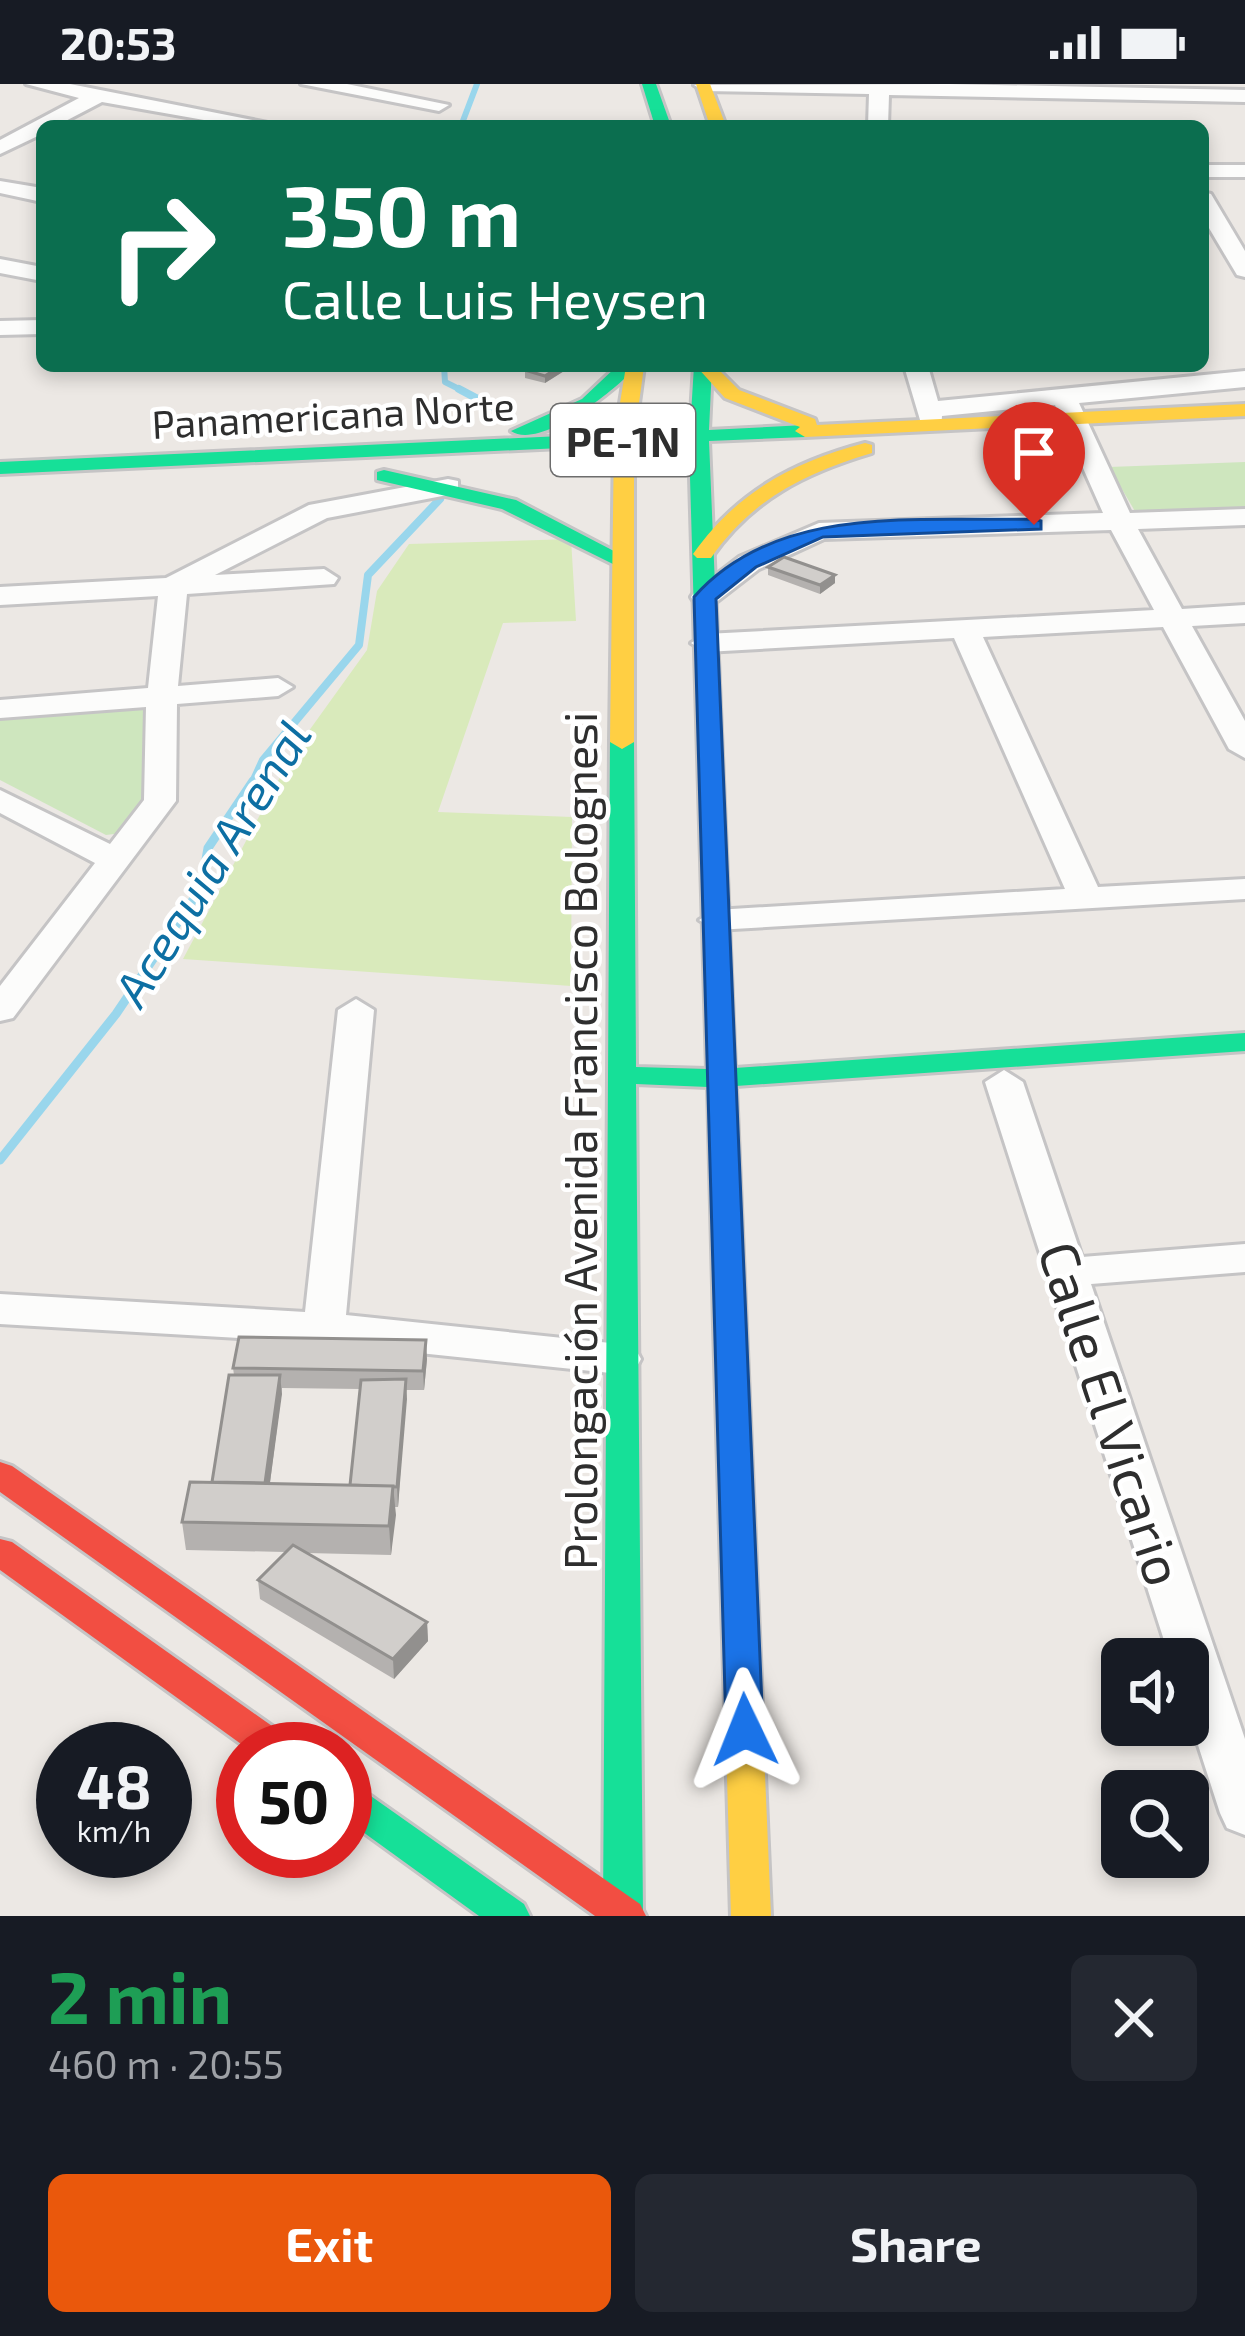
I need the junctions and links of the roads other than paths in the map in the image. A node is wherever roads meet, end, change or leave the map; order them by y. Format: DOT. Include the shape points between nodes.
graph roads {
  1 [pos="36,84"];
  2 [pos="315,84"];
  3 [pos="649,84"];
  4 [pos="704,85"];
  5 [pos="770,86"];
  6 [pos="1056,88"];
  7 [pos="879,90"];
  8 [pos="100,95"];
  9 [pos="1168,96"];
  10 [pos="1245,96"];
  11 [pos="439,105"];
  12 [pos="53,120"];
  13 [pos="232,120"];
  14 [pos="265,120"];
  15 [pos="661,120"];
  16 [pos="716,120"];
  17 [pos="878,120"];
  18 [pos="36,129"];
  19 [pos="0,148"];
  20 [pos="1209,171"];
  21 [pos="1245,171"];
  22 [pos="0,187"];
  23 [pos="36,194"];
  24 [pos="1209,211"];
  25 [pos="1209,216"];
  26 [pos="1245,216"];
  27 [pos="36,250"];
  28 [pos="1209,263"];
  29 [pos="4,266"];
  30 [pos="1242,266"];
  31 [pos="36,273"];
  32 [pos="36,327"];
  33 [pos="0,328"];
  34 [pos="625,372"];
  35 [pos="630,372"];
  36 [pos="704,372"];
  37 [pos="710,372"];
  38 [pos="918,372"];
  39 [pos="1245,379"];
  40 [pos="1183,389"];
  41 [pos="1245,410"];
  42 [pos="930,417"];
  43 [pos="1071,418"];
  44 [pos="836,429"];
  45 [pos="1245,429"];
  46 [pos="699,446"];
  47 [pos="872,447"];
  48 [pos="442,448"];
  49 [pos="623,449"];
  50 [pos="0,468"];
  51 [pos="339,472"];
  52 [pos="0,487"];
  53 [pos="448,487"];
  54 [pos="623,506"];
  55 [pos="701,507"];
  56 [pos="1245,517"];
  57 [pos="1121,523"];
  58 [pos="704,554"];
  59 [pos="622,561"];
  60 [pos="324,578"];
  61 [pos="173,586"];
  62 [pos="0,596"];
  63 [pos="705,597"];
  64 [pos="1245,614"];
  65 [pos="1172,619"];
  66 [pos="965,629"];
  67 [pos="706,643"];
  68 [pos="278,687"];
  69 [pos="162,696"];
  70 [pos="0,709"];
  71 [pos="1245,748"];
  72 [pos="0,800"];
  73 [pos="117,860"];
  74 [pos="1245,889"];
  75 [pos="1086,898"];
  76 [pos="716,920"];
  77 [pos="5,996"];
  78 [pos="356,1010"];
  79 [pos="1245,1042"];
  80 [pos="1245,1066"];
  81 [pos="1004,1082"];
  82 [pos="621,1088"];
  83 [pos="722,1088"];
  84 [pos="1245,1258"];
  85 [pos="1067,1272"];
  86 [pos="0,1309"];
  87 [pos="324,1328"];
  88 [pos="620,1359"];
  89 [pos="0,1474"];
  90 [pos="0,1552"];
  91 [pos="238,1722"];
  92 [pos="1245,1813"];
  93 [pos="372,1817"];
  94 [pos="624,1915"];
  95 [pos="510,1916"];
  96 [pos="751,1916"];
  1 -- 8 [label="street"];
  2 -- 11 [label="street"];
  2 -- 14 [label="street"];
  3 -- 15 [label="main road"];
  4 -- 5 [label="street"];
  4 -- 16 [label="main road"];
  5 -- 7 [label="street"];
  6 -- 7 [label="street" via="980,100"];
  6 -- 9 [label="street"];
  7 -- 17 [label="street"];
  8 -- 12 [label="street"];
  8 -- 13 [label="street"];
  9 -- 10 [label="street"];
  18 -- 19 [label="street"];
  20 -- 21 [label="street"];
  22 -- 23 [label="street"];
  24 -- 26 [label="street"];
  25 -- 30 [label="street"];
  27 -- 29 [label="street"];
  28 -- 30 [label="street"];
  29 -- 31 [label="street"];
  32 -- 33 [label="street"];
  34 -- 48 [label="main road" via="560,418"];
  35 -- 49 [label="main road, Prolongación Avenida Francisco Bolognesi"];
  36 -- 46 [label="main road"];
  37 -- 44 [label="main road" via="760,409"];
  38 -- 42 [label="street"];
  39 -- 40 [label="street"];
  40 -- 41 [label="main road, Panamericana Norte / PE-1N"];
  40 -- 43 [label="main road, Panamericana Norte / PE-1N"];
  42 -- 43 [label="main road, Panamericana Norte / PE-1N"];
  42 -- 44 [label="main road, Panamericana Norte / PE-1N"];
  43 -- 45 [label="main road, Panamericana Norte / PE-1N"];
  43 -- 47 [label="main road, Panamericana Norte / PE-1N"];
  43 -- 57 [label="street"];
  44 -- 46 [label="main road, Panamericana Norte / PE-1N"];
  46 -- 47 [label="main road, Panamericana Norte / PE-1N"];
  46 -- 49 [label="main road, Panamericana Norte / PE-1N"];
  46 -- 55 [label="main road"];
  47 -- 58 [label="main road" via="761,489 716,531"];
  48 -- 49 [label="main road, Panamericana Norte / PE-1N"];
  48 -- 50 [label="main road, Panamericana Norte / PE-1N"];
  49 -- 51 [label="main road, Panamericana Norte / PE-1N"];
  49 -- 54 [label="main road, Prolongación Avenida Francisco Bolognesi"];
  51 -- 52 [label="main road, Panamericana Norte / PE-1N"];
  51 -- 53 [label="main road"];
  53 -- 59 [label="main road" via="545,517"];
  53 -- 61 [label="street" via="319,511"];
  54 -- 55 [label="main road" via="662,498"];
  54 -- 59 [label="main road, Prolongación Avenida Francisco Bolognesi"];
  55 -- 58 [label="main road"];
  56 -- 57 [label="street"];
  57 -- 63 [label="street" via="819,531 748,562"];
  57 -- 65 [label="street"];
  58 -- 63 [label="main road"];
  59 -- 82 [label="main road, Prolongación Avenida Francisco Bolognesi"];
  60 -- 61 [label="street"];
  61 -- 62 [label="street"];
  61 -- 69 [label="street"];
  63 -- 67 [label="main road"];
  64 -- 65 [label="street"];
  65 -- 66 [label="street"];
  65 -- 71 [label="street"];
  66 -- 67 [label="street"];
  66 -- 75 [label="street"];
  67 -- 76 [label="main road"];
  68 -- 69 [label="street"];
  69 -- 70 [label="street"];
  69 -- 73 [label="street" via="160,801"];
  72 -- 73 [label="street"];
  73 -- 77 [label="street"];
  74 -- 75 [label="street"];
  75 -- 76 [label="street"];
  76 -- 83 [label="main road"];
  78 -- 87 [label="street"];
  79 -- 83 [label="main road"];
  80 -- 81 [label="main road"];
  81 -- 83 [label="main road"];
  81 -- 85 [label="street, Calle El Vicario"];
  82 -- 83 [label="main road"];
  82 -- 88 [label="main road, Prolongación Avenida Francisco Bolognesi"];
  83 -- 96 [label="main road"];
  84 -- 85 [label="street"];
  85 -- 92 [label="street, Calle El Vicario"];
  86 -- 87 [label="street"];
  87 -- 88 [label="street"];
  88 -- 94 [label="main road, Prolongación Avenida Francisco Bolognesi"];
  89 -- 94 [label="main road"];
  90 -- 91 [label="main road"];
  93 -- 95 [label="main road"];
}
